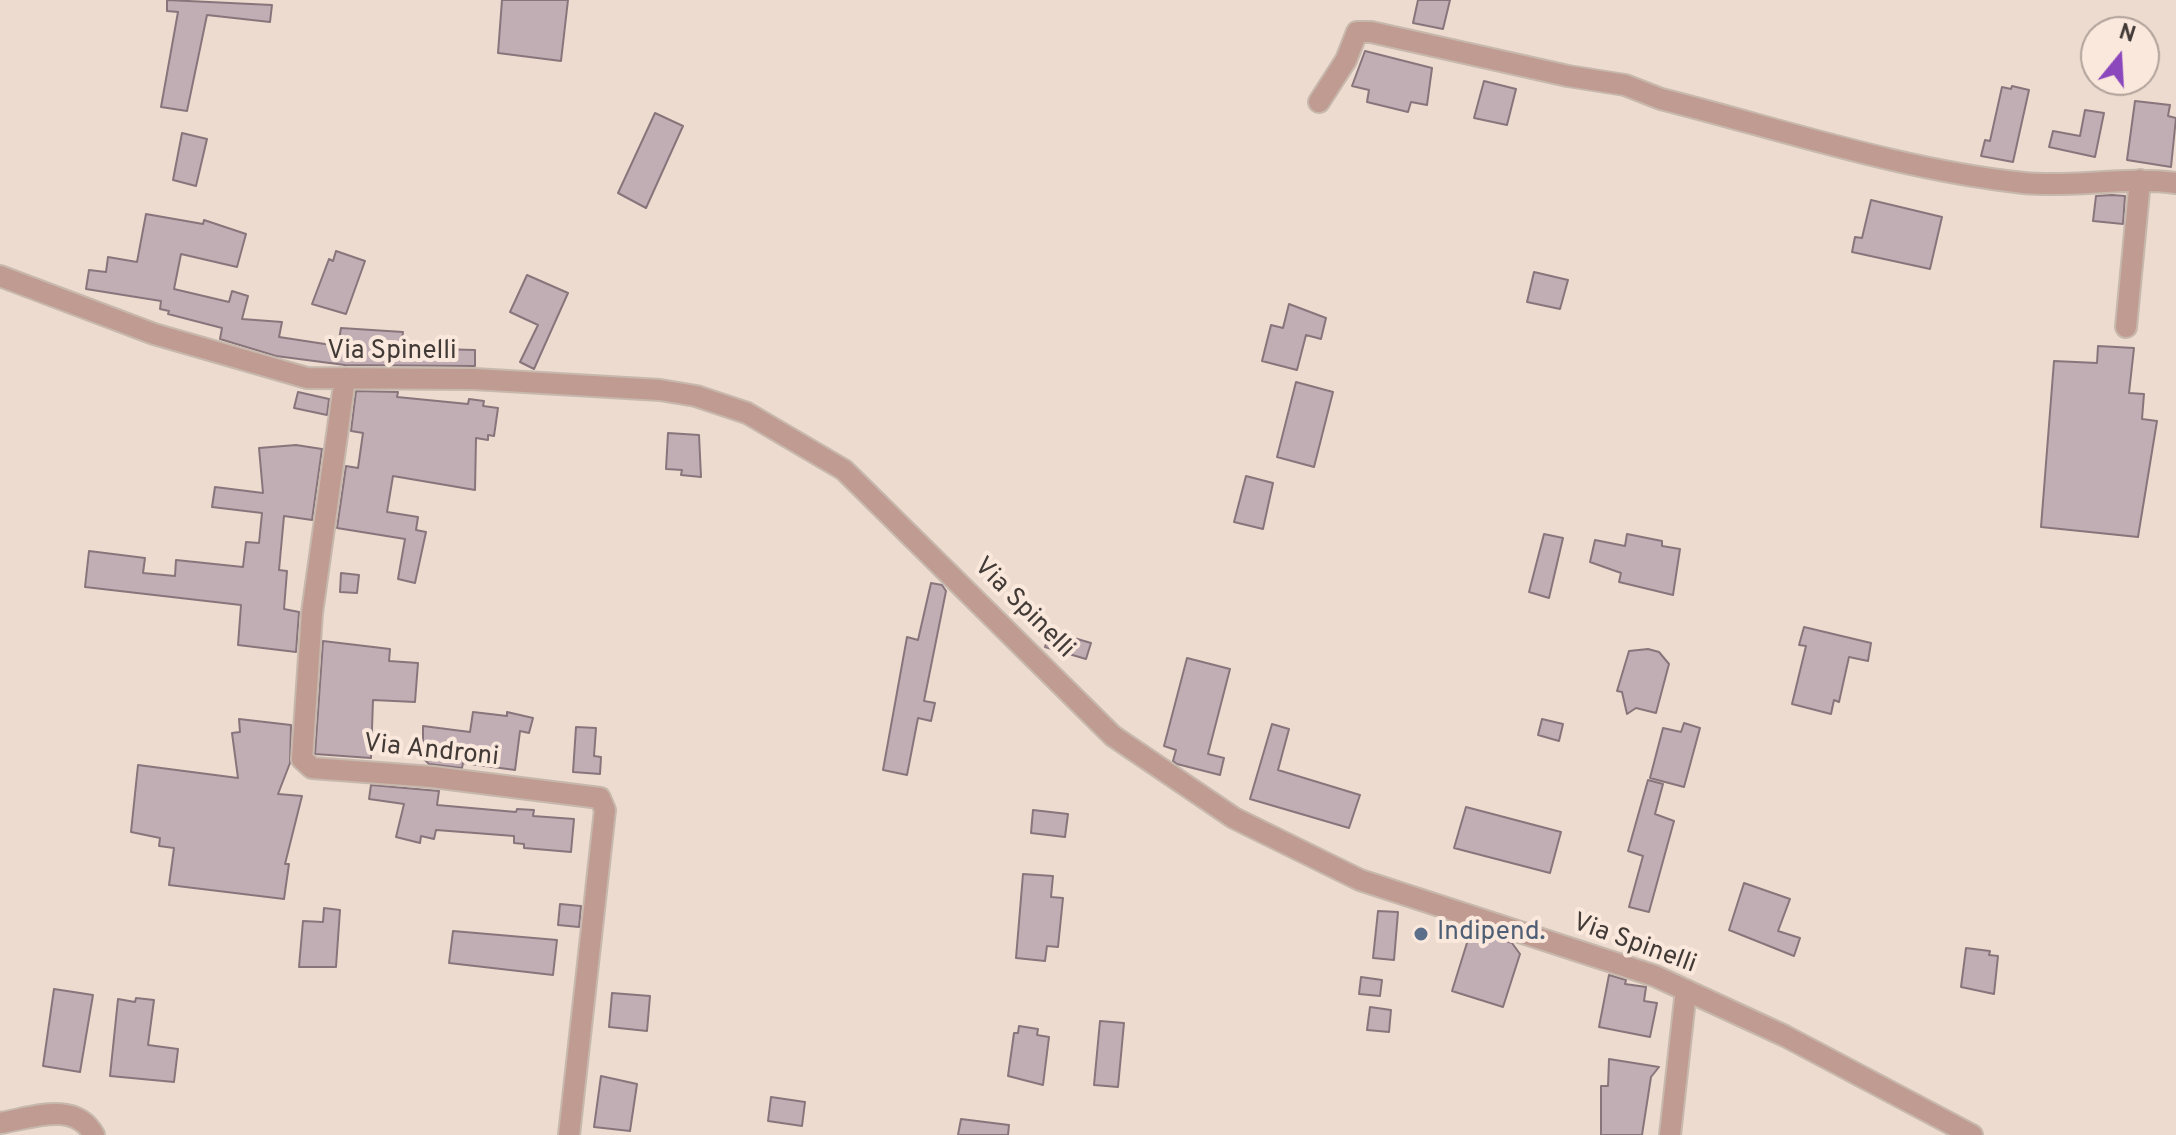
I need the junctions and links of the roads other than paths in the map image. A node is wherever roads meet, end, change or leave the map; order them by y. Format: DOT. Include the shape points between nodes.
graph roads {
  1 [pos="1319,102"];
  2 [pos="2140,180"];
  3 [pos="2176,183"];
  4 [pos="0,276"];
  5 [pos="2126,327"];
  6 [pos="345,378"];
  7 [pos="1686,990"];
  8 [pos="0,1123"];
  9 [pos="94,1135"];
  10 [pos="569,1135"];
  11 [pos="1670,1135"];
  12 [pos="1972,1135"];
  1 -- 2 [label="street" via="1357,32 1371,32 1625,85 1661,99 1962,174 2052,185"];
  2 -- 3 [label="street"];
  2 -- 5 [label="street"];
  4 -- 6 [label="street, Via Spinelli" via="154,334 307,378"];
  6 -- 7 [label="street, Via Spinelli" via="660,390 747,413 844,470 1113,736 1234,818 1360,880"];
  6 -- 10 [label="street, Via Androni" via="312,613 302,759 312,768 600,798 605,810"];
  7 -- 11 [label="street"];
  7 -- 12 [label="street, Via Spinelli"];
  8 -- 9 [label="street" via="70,1114"];
}
